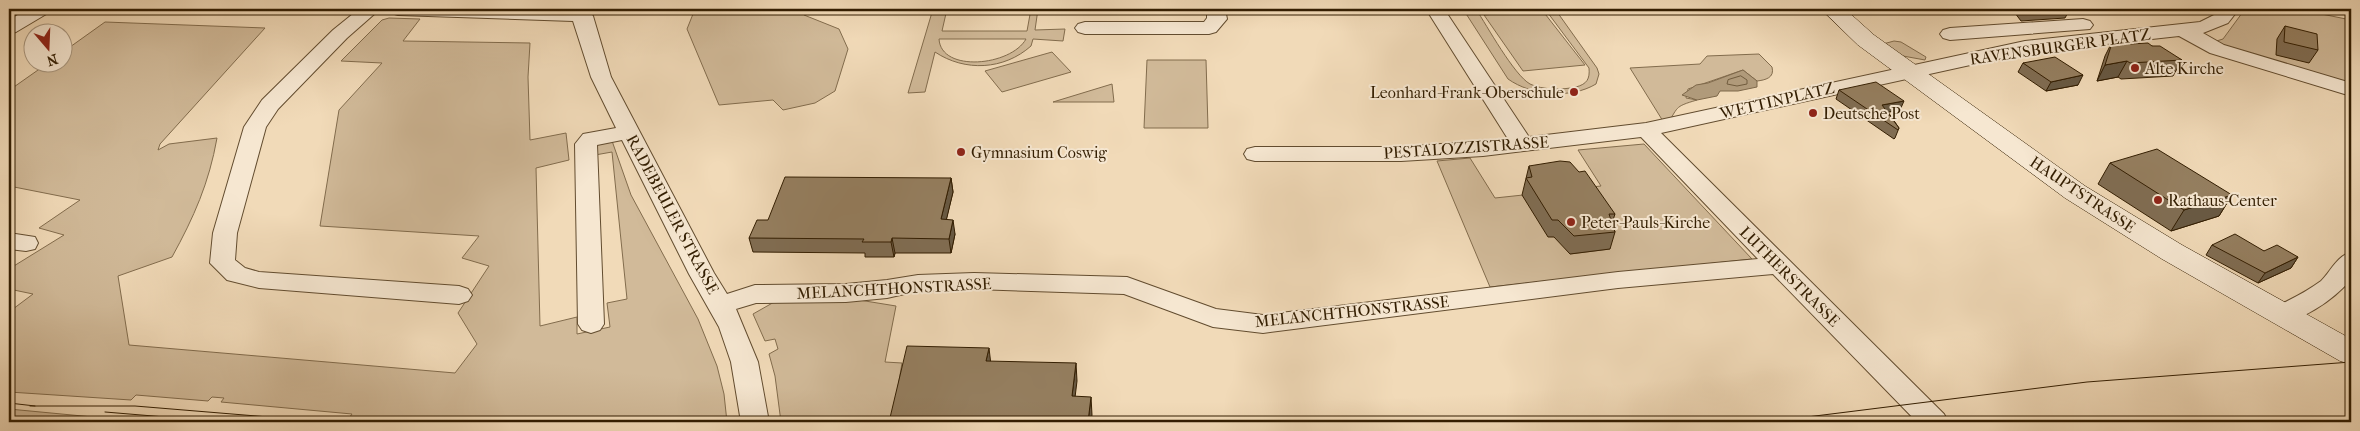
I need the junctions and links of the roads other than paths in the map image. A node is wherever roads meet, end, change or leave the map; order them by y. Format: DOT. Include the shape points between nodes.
graph roads {
  1 [pos="41,9"];
  2 [pos="370,9"];
  3 [pos="398,9"];
  4 [pos="1216,9"];
  5 [pos="1435,9"];
  6 [pos="1832,9"];
  7 [pos="581,12"];
  8 [pos="2227,12"];
  9 [pos="9,28"];
  10 [pos="1085,28"];
  11 [pos="2183,30"];
  12 [pos="1977,56"];
  13 [pos="1908,71"];
  14 [pos="2351,90"];
  15 [pos="1646,130"];
  16 [pos="629,132"];
  17 [pos="1522,144"];
  18 [pos="1255,154"];
  19 [pos="2351,260"];
  20 [pos="1778,266"];
  21 [pos="459,295"];
  22 [pos="722,304"];
  23 [pos="2282,314"];
  24 [pos="591,324"];
  25 [pos="2351,353"];
  26 [pos="755,422"];
  27 [pos="1934,422"];
  1 -- 9 [label="street"];
  2 -- 21 [label="street" via="340,34 270,105 255,127 225,233 222,263 236,274 260,280"];
  3 -- 7 [label="street"];
  4 -- 10 [label="street" via="1217,19 1209,28"];
  5 -- 17 [label="street"];
  6 -- 13 [label="main road, HAUPTSTRASSE" via="1866,40"];
  7 -- 16 [label="street, RADEBEULER STRASSE" via="601,76"];
  8 -- 11 [label="street, RAVENSBURGER PLATZ" via="2217,22"];
  8 -- 12 [label="street" via="1950,34"];
  11 -- 12 [label="street, RAVENSBURGER PLATZ"];
  11 -- 14 [label="street" via="2217,49"];
  12 -- 13 [label="street, RAVENSBURGER PLATZ"];
  13 -- 15 [label="street, WETTINPLATZ"];
  13 -- 23 [label="main road, HAUPTSTRASSE" via="2099,207"];
  15 -- 17 [label="street, PESTALOZZISTRASSE"];
  15 -- 20 [label="street, LUTHERSTRASSE"];
  16 -- 22 [label="street, RADEBEULER STRASSE" via="702,274"];
  16 -- 24 [label="street" via="591,139 586,144"];
  17 -- 18 [label="street, PESTALOZZISTRASSE" via="1401,154"];
  19 -- 23 [label="street" via="2336,284"];
  20 -- 22 [label="street, MELANCHTHONSTRASSE" via="1618,280 1263,324 1213,318 1127,286 974,281 918,283 846,293 755,294"];
  20 -- 27 [label="street, LUTHERSTRASSE"];
  22 -- 26 [label="street, RADEBEULER STRASSE" via="742,351"];
  23 -- 25 [label="main road, HAUPTSTRASSE"];
}
